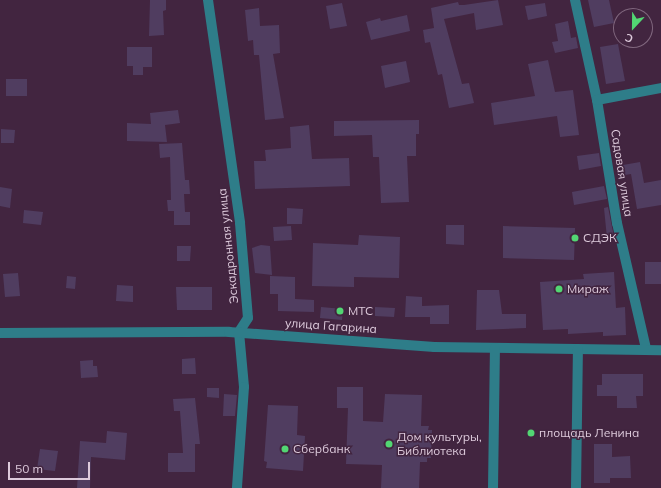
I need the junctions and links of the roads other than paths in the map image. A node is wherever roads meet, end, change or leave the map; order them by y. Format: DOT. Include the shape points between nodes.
graph roads {
  1 [pos="208,0"];
  2 [pos="575,0"];
  3 [pos="661,88"];
  4 [pos="597,100"];
  5 [pos="239,332"];
  6 [pos="0,333"];
  7 [pos="495,348"];
  8 [pos="578,349"];
  9 [pos="646,350"];
  10 [pos="661,350"];
  11 [pos="237,488"];
  12 [pos="493,488"];
  13 [pos="576,488"];
  1 -- 5 [label="street, Эскадронная улица" via="240,223 248,318"];
  2 -- 4 [label="street, Садовая улица"];
  3 -- 4 [label="street"];
  4 -- 9 [label="street, Садовая улица" via="617,224"];
  5 -- 6 [label="street, улица Гагарина"];
  5 -- 7 [label="street, улица Гагарина" via="434,347"];
  5 -- 11 [label="street" via="244,387"];
  7 -- 8 [label="street, улица Гагарина"];
  7 -- 12 [label="street"];
  8 -- 9 [label="street, улица Гагарина"];
  8 -- 13 [label="street"];
  9 -- 10 [label="street, улица Гагарина"];
}
